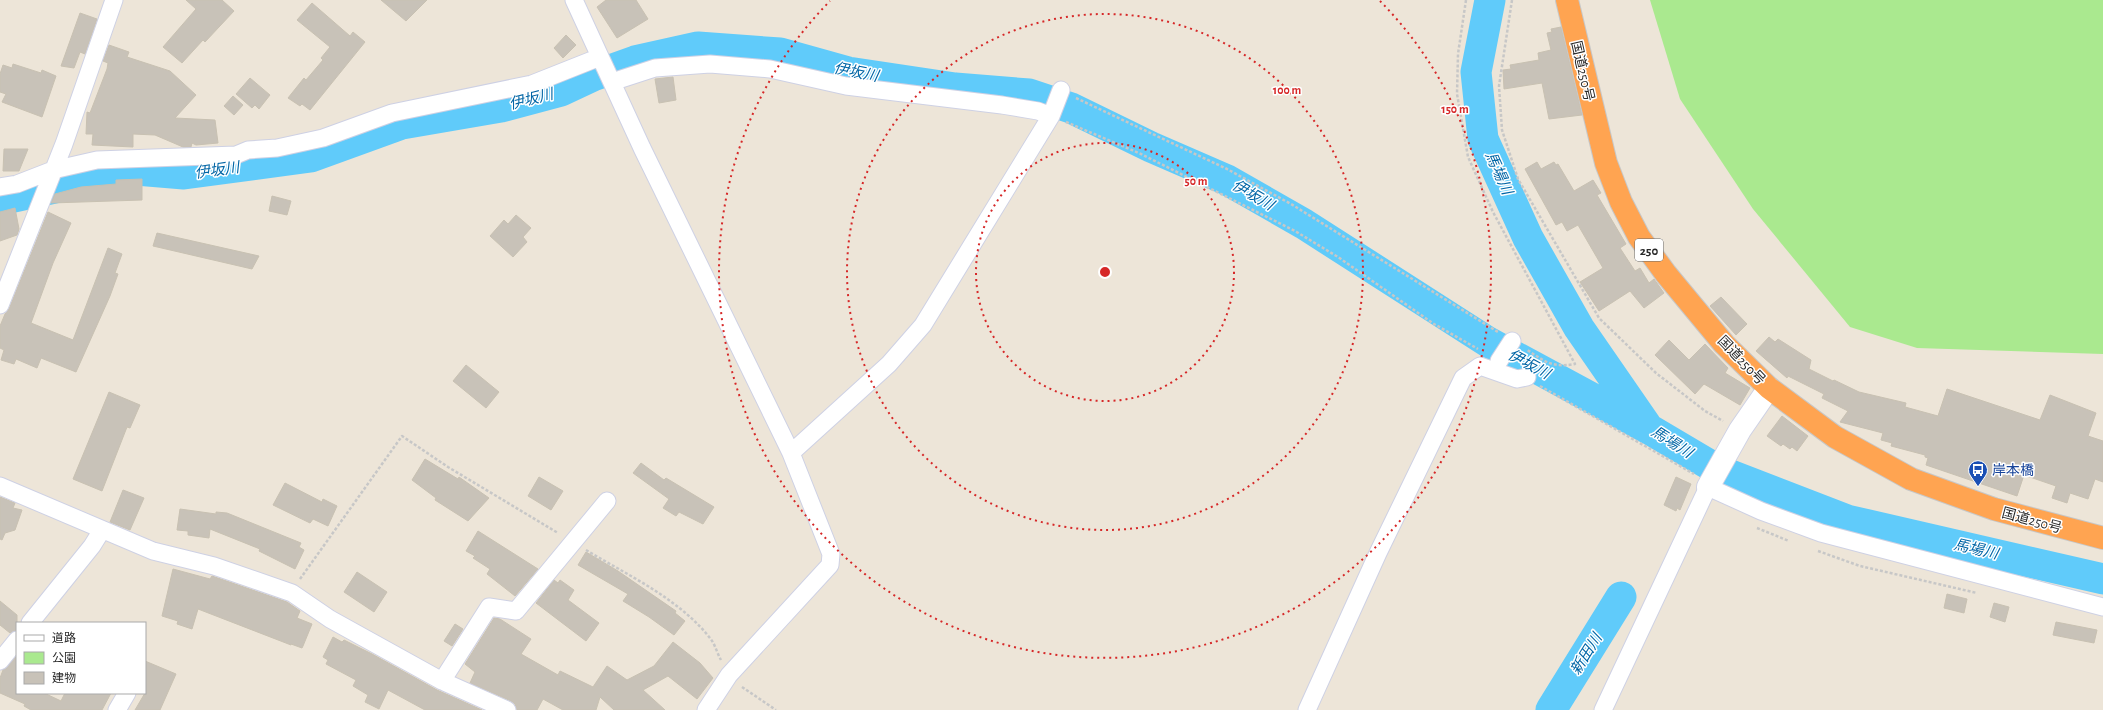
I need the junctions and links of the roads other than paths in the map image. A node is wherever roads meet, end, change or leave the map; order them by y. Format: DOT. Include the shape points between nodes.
graph roads {
  1 [pos="114,0"];
  2 [pos="574,0"];
  3 [pos="1567,0"];
  4 [pos="606,69"];
  5 [pos="1060,92"];
  6 [pos="1052,114"];
  7 [pos="52,174"];
  8 [pos="0,187"];
  9 [pos="0,305"];
  10 [pos="1527,377"];
  11 [pos="1769,388"];
  12 [pos="790,453"];
  13 [pos="1710,483"];
  14 [pos="0,486"];
  15 [pos="607,500"];
  16 [pos="102,530"];
  17 [pos="2103,538"];
  18 [pos="2103,607"];
  19 [pos="31,622"];
  20 [pos="16,641"];
  21 [pos="0,661"];
  22 [pos="442,681"];
  23 [pos="126,694"];
  24 [pos="117,710"];
  25 [pos="507,710"];
  26 [pos="706,710"];
  27 [pos="1307,710"];
  28 [pos="1603,710"];
  1 -- 7 [label="street"];
  2 -- 4 [label="street"];
  3 -- 11 [label="highway, 国道250号 / 250" via="1606,163 1621,202 1640,237 1666,274 1724,344"];
  4 -- 6 [label="street" via="710,64 770,69 846,86 1002,105"];
  4 -- 7 [label="street" via="392,113 323,138 277,148 248,150 236,155 97,160"];
  4 -- 12 [label="street"];
  5 -- 6 [label="street"];
  6 -- 12 [label="street" via="923,325 889,364"];
  7 -- 8 [label="street"];
  7 -- 9 [label="street"];
  10 -- 27 [label="street" via="1517,379 1480,366 1463,378 1378,553"];
  11 -- 13 [label="street" via="1737,435"];
  11 -- 17 [label="highway, 国道250号 / 250" via="1835,437 1911,479 1994,510"];
  12 -- 26 [label="street" via="830,554 830,565 729,675"];
  13 -- 18 [label="street" via="1761,511 1821,533"];
  13 -- 28 [label="street"];
  14 -- 16 [label="street"];
  15 -- 22 [label="street" via="516,611 489,607"];
  16 -- 19 [label="street"];
  16 -- 22 [label="street" via="153,551 214,566 292,593 330,618"];
  20 -- 21 [label="street"];
  22 -- 25 [label="street"];
  23 -- 24 [label="street"];
}
